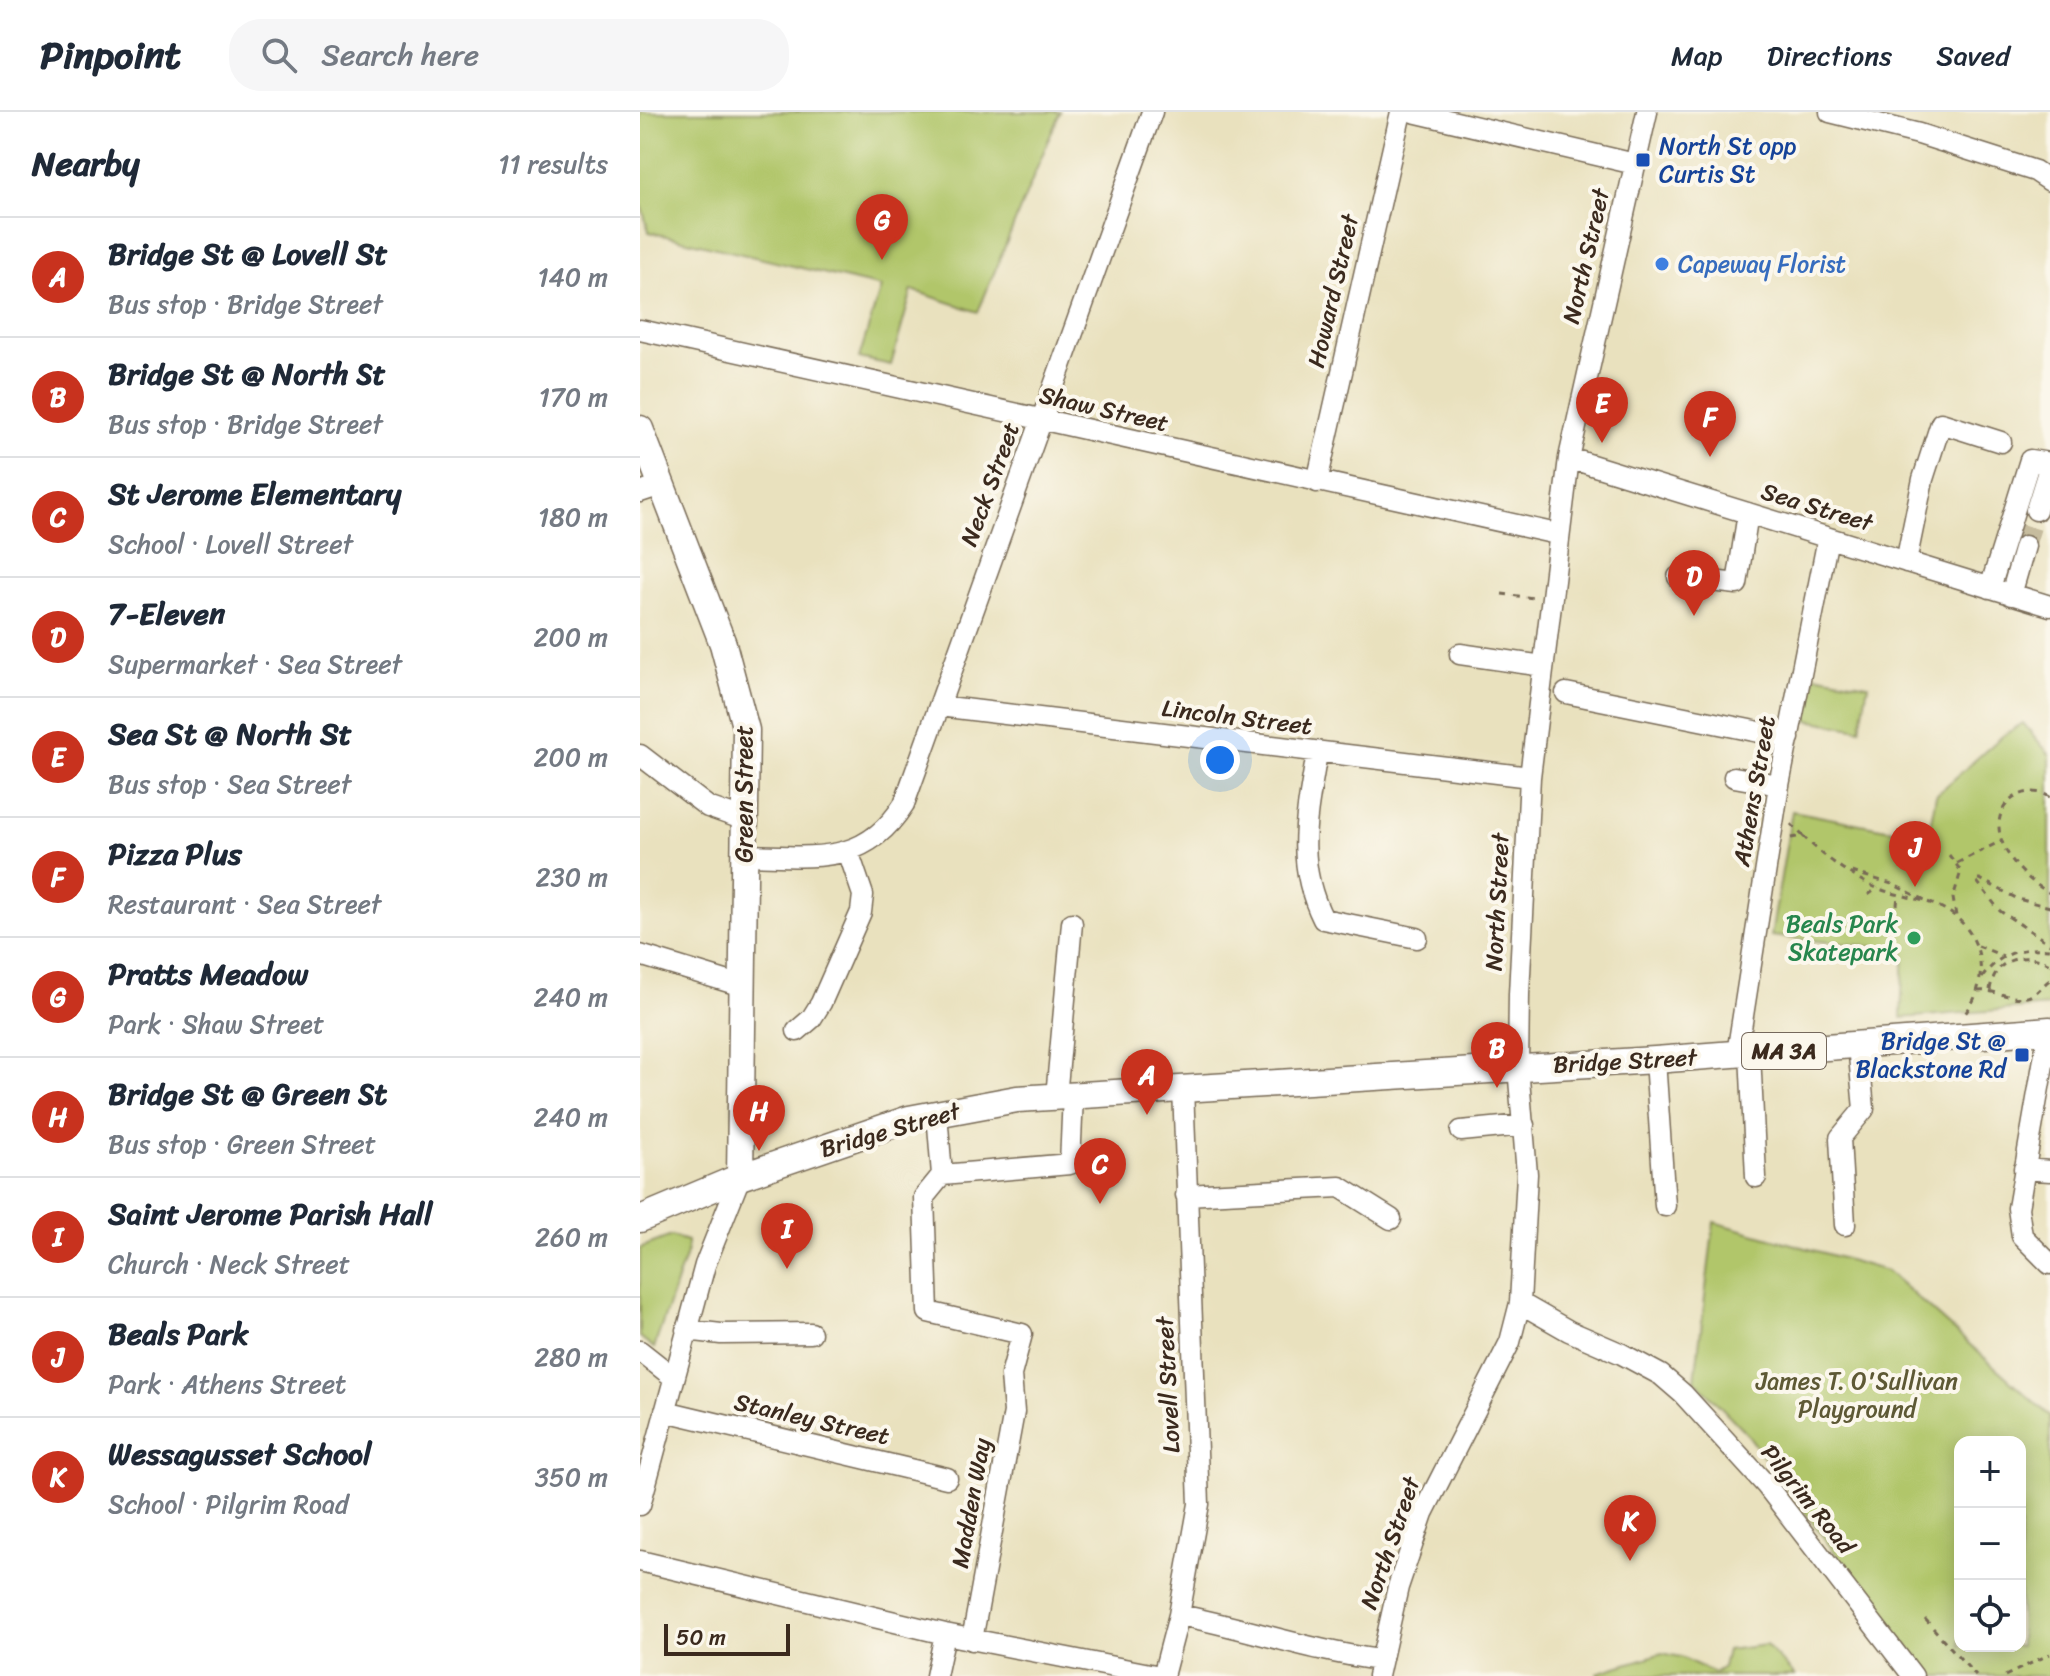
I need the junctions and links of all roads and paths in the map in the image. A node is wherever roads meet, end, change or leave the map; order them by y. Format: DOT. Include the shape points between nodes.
graph roads {
  1 [pos="1152,112"];
  2 [pos="1401,112"];
  3 [pos="1413,112"];
  4 [pos="1647,112"];
  5 [pos="1830,112"];
  6 [pos="1635,164"];
  7 [pos="2050,181"];
  8 [pos="640,330"];
  9 [pos="1041,421"];
  10 [pos="640,429"];
  11 [pos="2001,442"];
  12 [pos="1569,458"];
  13 [pos="2050,464"];
  14 [pos="1317,482"];
  15 [pos="650,488"];
  16 [pos="2036,510"];
  17 [pos="1748,513"];
  18 [pos="1557,534"];
  19 [pos="1828,538"];
  20 [pos="2025,546"];
  21 [pos="1906,562"];
  22 [pos="1678,577"];
  23 [pos="1990,588"];
  24 [pos="1502,594"];
  25 [pos="2011,595"];
  26 [pos="1550,600"];
  27 [pos="2050,606"];
  28 [pos="1460,654"];
  29 [pos="1543,666"];
  30 [pos="1566,693"];
  31 [pos="939,706"];
  32 [pos="1789,738"];
  33 [pos="1317,753"];
  34 [pos="640,755"];
  35 [pos="1530,777"];
  36 [pos="1734,777"];
  37 [pos="1779,785"];
  38 [pos="2050,797"];
  39 [pos="1786,819"];
  40 [pos="745,820"];
  41 [pos="1803,836"];
  42 [pos="2003,840"];
  43 [pos="1782,842"];
  44 [pos="848,851"];
  45 [pos="745,855"];
  46 [pos="1949,855"];
  47 [pos="1957,863"];
  48 [pos="1847,871"];
  49 [pos="1878,888"];
  50 [pos="2050,893"];
  51 [pos="1868,895"];
  52 [pos="1898,895"];
  53 [pos="1930,903"];
  54 [pos="1897,905"];
  55 [pos="2050,907"];
  56 [pos="1956,916"];
  57 [pos="1072,923"];
  58 [pos="1417,938"];
  59 [pos="1977,945"];
  60 [pos="2050,947"];
  61 [pos="640,955"];
  62 [pos="2003,956"];
  63 [pos="2050,964"];
  64 [pos="1982,978"];
  65 [pos="2050,980"];
  66 [pos="742,986"];
  67 [pos="1990,990"];
  68 [pos="1978,991"];
  69 [pos="1960,1019"];
  70 [pos="2050,1030"];
  71 [pos="797,1031"];
  72 [pos="1858,1045"];
  73 [pos="1743,1054"];
  74 [pos="1655,1060"];
  75 [pos="1518,1067"];
  76 [pos="1183,1088"];
  77 [pos="1064,1096"];
  78 [pos="937,1113"];
  79 [pos="1524,1125"];
  80 [pos="1461,1131"];
  81 [pos="2024,1169"];
  82 [pos="2050,1171"];
  83 [pos="942,1175"];
  84 [pos="740,1177"];
  85 [pos="1756,1177"];
  86 [pos="1186,1195"];
  87 [pos="1665,1206"];
  88 [pos="640,1219"];
  89 [pos="1391,1219"];
  90 [pos="1845,1225"];
  91 [pos="2050,1264"];
  92 [pos="1520,1303"];
  93 [pos="686,1330"];
  94 [pos="811,1333"];
  95 [pos="640,1351"];
  96 [pos="673,1377"];
  97 [pos="665,1411"];
  98 [pos="947,1478"];
  99 [pos="640,1505"];
  100 [pos="640,1561"];
  101 [pos="1179,1615"];
  102 [pos="1925,1619"];
  103 [pos="945,1634"];
  104 [pos="972,1640"];
  105 [pos="2050,1654"];
  106 [pos="1379,1668"];
  107 [pos="936,1676"];
  108 [pos="1161,1676"];
  109 [pos="1913,1676"];
  110 [pos="1976,1676"];
  111 [pos="2005,1676"];
  1 -- 9 [label="street, Neck Street"];
  2 -- 14 [label="street, Howard Street"];
  3 -- 6 [label="street"];
  4 -- 6 [label="street, North Street"];
  5 -- 7 [label="street" via="1919,134 2035,171"];
  6 -- 12 [label="street, North Street"];
  8 -- 9 [label="street, Shaw Street"];
  9 -- 14 [label="street, Shaw Street"];
  9 -- 31 [label="street, Neck Street"];
  10 -- 15 [label="main road, Green Street"];
  11 -- 21 [label="street" via="1941,423"];
  12 -- 17 [label="street, Sea Street"];
  12 -- 18 [label="street, North Street"];
  13 -- 16 [label="street"];
  13 -- 23 [label="street" via="2030,460"];
  14 -- 18 [label="street, Shaw Street"];
  15 -- 40 [label="main road, Green Street" via="723,644 743,706"];
  17 -- 19 [label="street, Sea Street"];
  17 -- 22 [label="street" via="1737,584"];
  18 -- 26 [label="street, North Street"];
  19 -- 21 [label="street, Sea Street"];
  19 -- 32 [label="street, Athens Street"];
  20 -- 25 [label="street"];
  21 -- 23 [label="street, Sea Street"];
  23 -- 25 [label="street, Sea Street"];
  24 -- 26 [label="path"];
  25 -- 27 [label="street, Sea Street"];
  26 -- 29 [label="street, North Street"];
  28 -- 29 [label="street"];
  29 -- 35 [label="street, North Street"];
  30 -- 32 [label="street"];
  31 -- 33 [label="street, Lincoln Street"];
  31 -- 44 [label="street, Neck Street" via="904,804 884,833"];
  32 -- 37 [label="street, Athens Street"];
  33 -- 35 [label="street, Lincoln Street"];
  33 -- 58 [label="street" via="1304,835 1305,875 1323,919"];
  34 -- 40 [label="street" via="708,807"];
  35 -- 75 [label="street, North Street"];
  36 -- 37 [label="street"];
  37 -- 73 [label="street, Athens Street"];
  38 -- 42 [label="path" via="2027,792 2011,800 2001,816"];
  39 -- 41 [label="path"];
  40 -- 45 [label="main road, Green Street"];
  41 -- 43 [label="path"];
  41 -- 48 [label="path"];
  42 -- 47 [label="path"];
  42 -- 50 [label="path" via="2024,874"];
  44 -- 45 [label="street, Neck Street"];
  44 -- 71 [label="street" via="863,895 861,912 821,1003"];
  45 -- 66 [label="main road, Green Street"];
  46 -- 47 [label="path"];
  47 -- 56 [label="path" via="1962,878 1953,898"];
  48 -- 49 [label="path"];
  48 -- 53 [label="path" via="1879,879"];
  49 -- 51 [label="path"];
  49 -- 52 [label="path"];
  52 -- 53 [label="path"];
  52 -- 54 [label="path"];
  53 -- 56 [label="path"];
  55 -- 60 [label="path" via="1975,879 2000,911"];
  56 -- 59 [label="path"];
  57 -- 77 [label="street"];
  59 -- 62 [label="path"];
  59 -- 64 [label="path"];
  60 -- 62 [label="path"];
  61 -- 66 [label="street"];
  62 -- 64 [label="path"];
  63 -- 67 [label="path" via="2026,957 2011,960 1994,973"];
  64 -- 68 [label="path"];
  65 -- 67 [label="path" via="2022,998"];
  66 -- 84 [label="main road, Green Street"];
  67 -- 68 [label="path"];
  68 -- 69 [label="path"];
  70 -- 72 [label="main road, Bridge Street / MA 3A"];
  70 -- 81 [label="street"];
  72 -- 73 [label="main road, Bridge Street / MA 3A"];
  72 -- 90 [label="street" via="1864,1109 1840,1138"];
  73 -- 74 [label="main road, Bridge Street / MA 3A"];
  73 -- 85 [label="street, Athens Street"];
  74 -- 75 [label="main road, Bridge Street / MA 3A"];
  74 -- 87 [label="street"];
  75 -- 76 [label="main road, Bridge Street / MA 3A"];
  75 -- 79 [label="street, North Street"];
  76 -- 77 [label="main road, Bridge Street / MA 3A"];
  76 -- 86 [label="street, Lovell Street"];
  77 -- 78 [label="main road, Bridge Street / MA 3A"];
  77 -- 83 [label="street" via="1070,1164"];
  78 -- 83 [label="street"];
  78 -- 84 [label="main road, Bridge Street / MA 3A"];
  79 -- 80 [label="street"];
  79 -- 92 [label="street, North Street" via="1527,1174"];
  81 -- 82 [label="street"];
  81 -- 91 [label="street" via="2018,1208 2022,1236"];
  83 -- 104 [label="street, Madden Way" via="924,1197 928,1312 1022,1334 1011,1375 1014,1412"];
  84 -- 88 [label="main road, Bridge Street / MA 3A"];
  84 -- 93 [label="street" via="716,1230"];
  86 -- 89 [label="street" via="1340,1187"];
  86 -- 101 [label="street, Lovell Street" via="1199,1504"];
  92 -- 106 [label="street, North Street" via="1510,1342 1423,1513"];
  92 -- 109 [label="street, Pilgrim Road" via="1661,1375 1683,1394 1766,1485"];
  93 -- 94 [label="street"];
  93 -- 96 [label="street"];
  95 -- 96 [label="street"];
  96 -- 97 [label="street"];
  97 -- 98 [label="street, Stanley Street"];
  97 -- 99 [label="street"];
  100 -- 103 [label="street, Lovell Street"];
  101 -- 106 [label="street" via="1241,1627"];
  101 -- 108 [label="street, Lovell Street"];
  102 -- 110 [label="path"];
  103 -- 104 [label="street, Lovell Street"];
  103 -- 107 [label="street"];
  104 -- 108 [label="street, Lovell Street"];
  105 -- 111 [label="path"];
}
